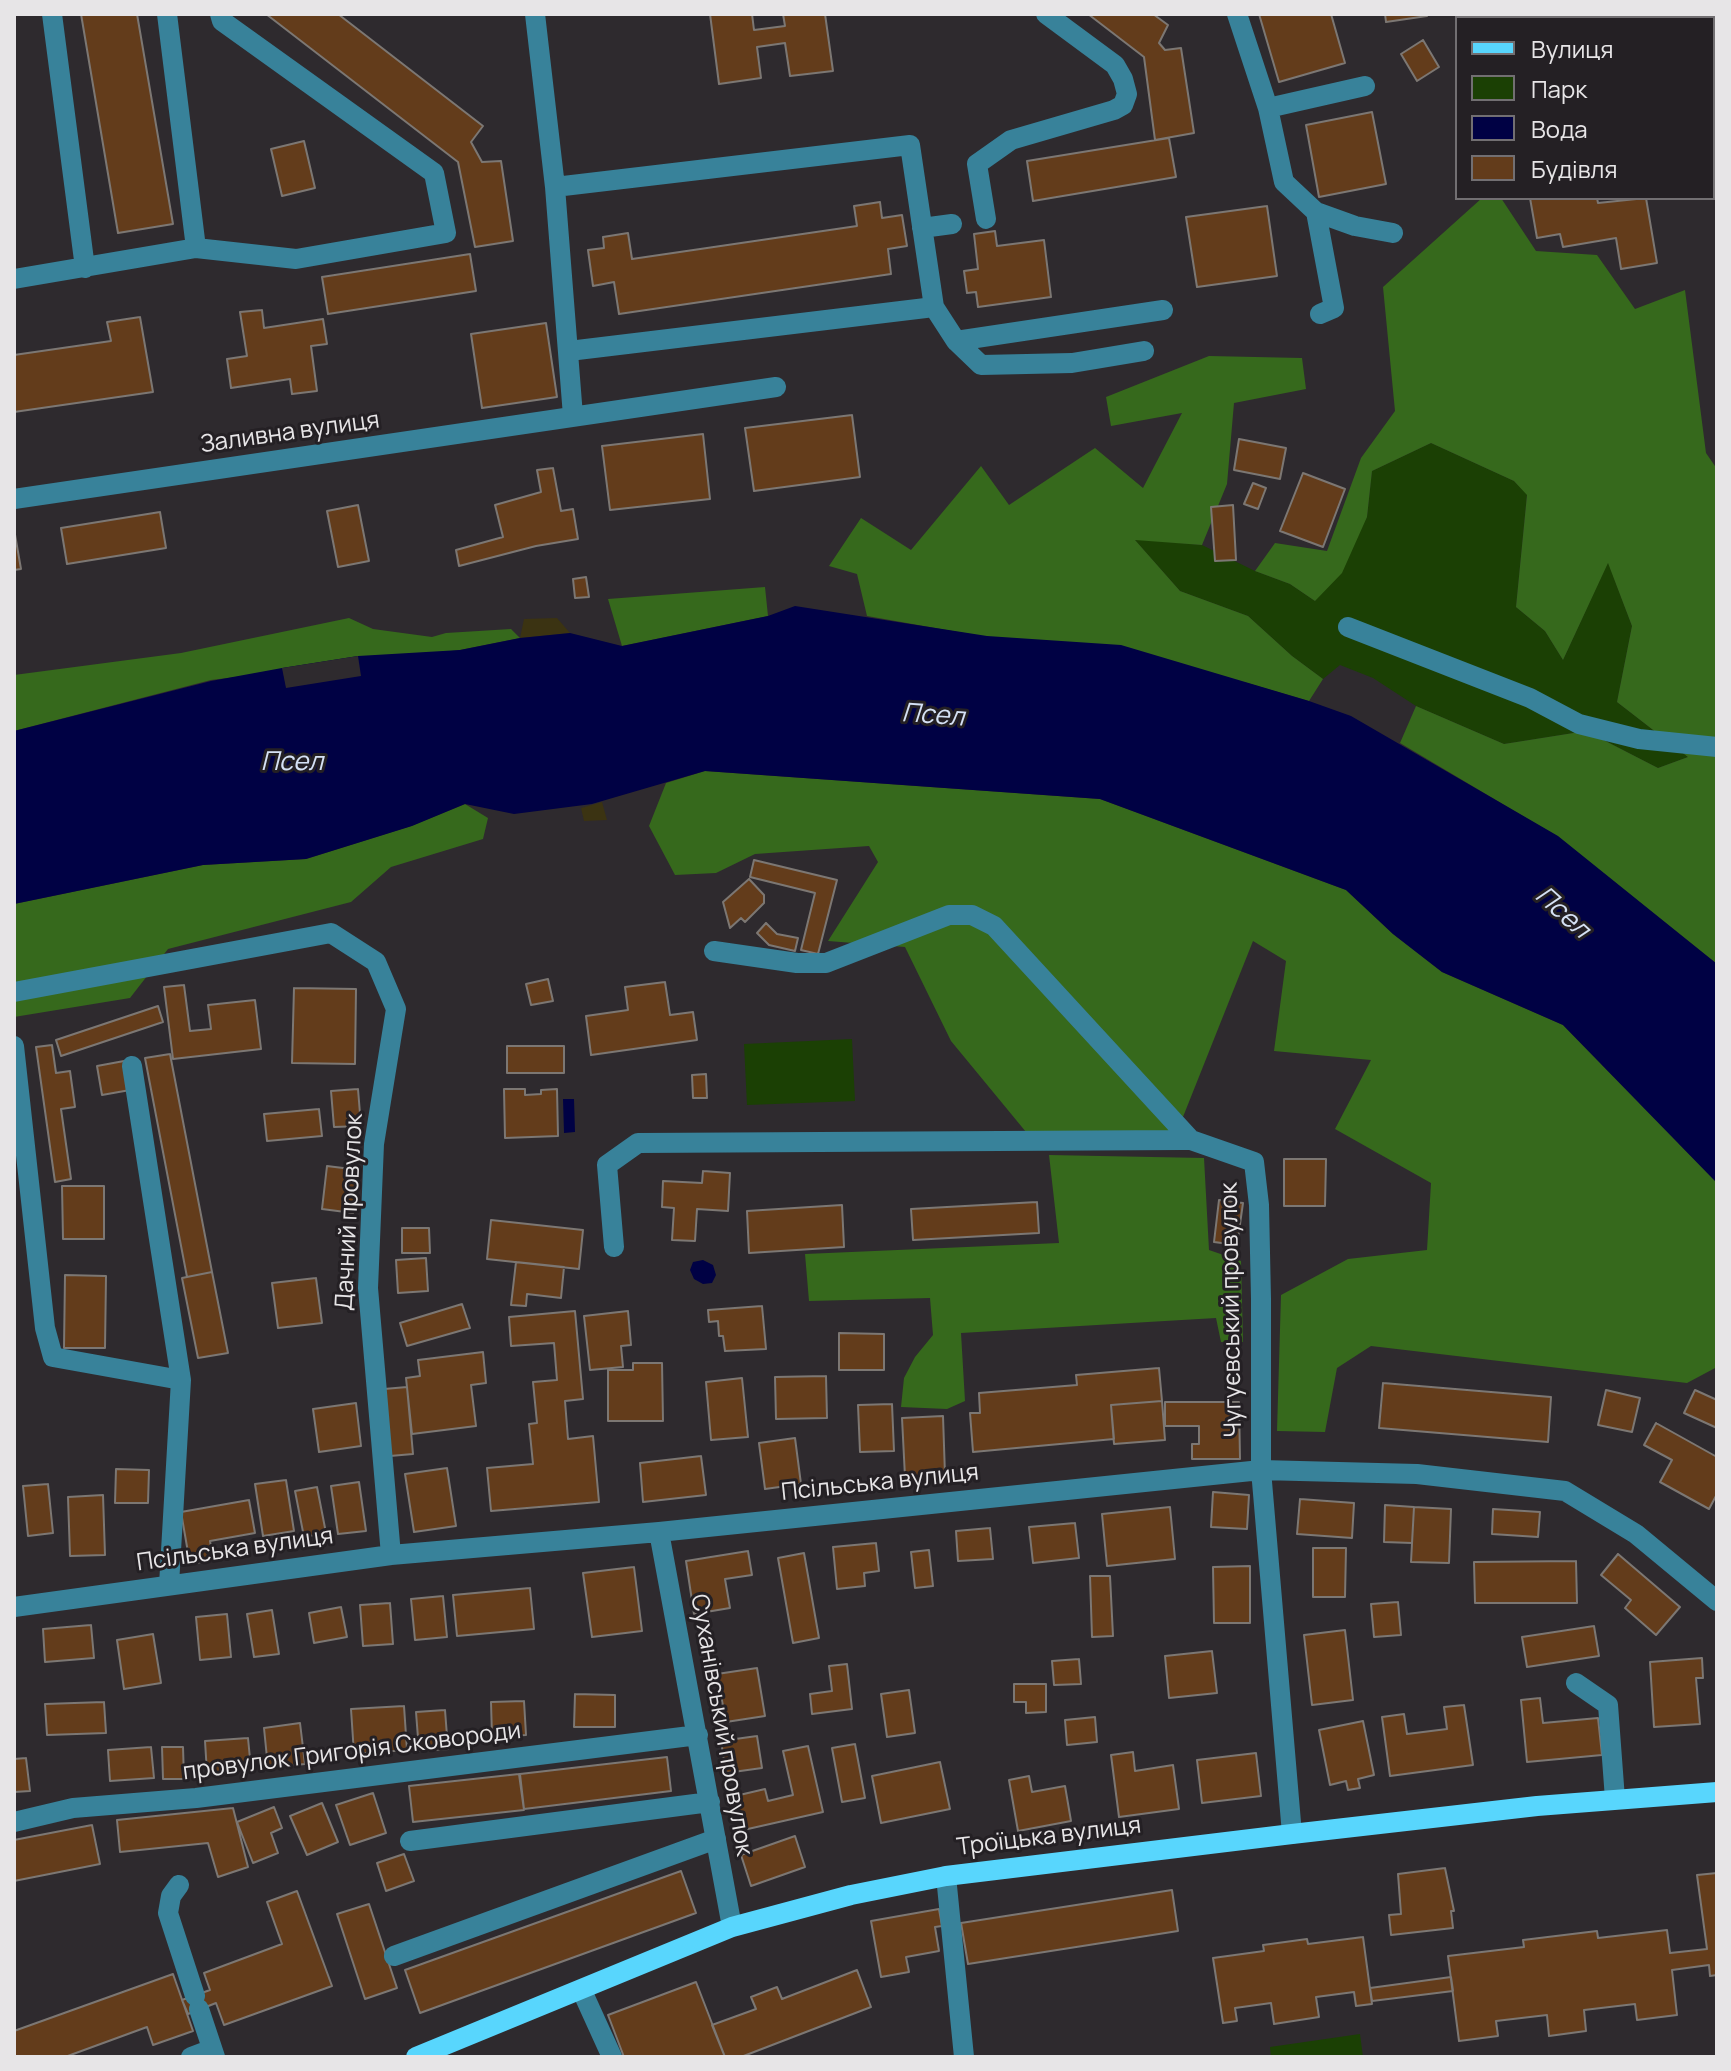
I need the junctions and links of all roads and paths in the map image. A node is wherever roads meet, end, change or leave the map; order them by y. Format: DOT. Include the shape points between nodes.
graph roads {
  1 [pos="52,14"];
  2 [pos="167,14"];
  3 [pos="220,14"];
  4 [pos="535,14"];
  5 [pos="1046,14"];
  6 [pos="1237,14"];
  7 [pos="1365,86"];
  8 [pos="1268,108"];
  9 [pos="555,187"];
  10 [pos="1316,212"];
  11 [pos="986,219"];
  12 [pos="952,224"];
  13 [pos="922,228"];
  14 [pos="1393,233"];
  15 [pos="196,248"];
  16 [pos="85,268"];
  17 [pos="14,279"];
  18 [pos="934,307"];
  19 [pos="1163,310"];
  20 [pos="1320,314"];
  21 [pos="956,341"];
  22 [pos="569,351"];
  23 [pos="1144,351"];
  24 [pos="776,387"];
  25 [pos="573,416"];
  26 [pos="14,499"];
  27 [pos="1348,627"];
  28 [pos="1717,747"];
  29 [pos="714,951"];
  30 [pos="14,992"];
  31 [pos="14,1046"];
  32 [pos="132,1066"];
  33 [pos="1191,1140"];
  34 [pos="614,1247"];
  35 [pos="181,1380"];
  36 [pos="1261,1470"];
  37 [pos="659,1532"];
  38 [pos="391,1555"];
  39 [pos="169,1585"];
  40 [pos="1717,1601"];
  41 [pos="14,1607"];
  42 [pos="1576,1683"];
  43 [pos="698,1735"];
  44 [pos="1717,1792"];
  45 [pos="1615,1799"];
  46 [pos="710,1802"];
  47 [pos="14,1822"];
  48 [pos="1292,1834"];
  49 [pos="716,1839"];
  50 [pos="410,1841"];
  51 [pos="946,1876"];
  52 [pos="179,1885"];
  53 [pos="732,1927"];
  54 [pos="394,1956"];
  55 [pos="582,1991"];
  56 [pos="214,2053"];
  57 [pos="191,2057"];
  58 [pos="416,2057"];
  59 [pos="612,2057"];
  60 [pos="964,2057"];
  1 -- 16 [label="street"];
  2 -- 15 [label="street"];
  3 -- 15 [label="street" via="222,21 434,173 446,233 296,259"];
  4 -- 9 [label="street"];
  5 -- 11 [label="street" via="1115,65 1127,94 1114,110 1011,140 977,164"];
  6 -- 8 [label="street"];
  7 -- 8 [label="street"];
  8 -- 10 [label="street" via="1284,182"];
  9 -- 13 [label="street" via="910,145"];
  9 -- 22 [label="street"];
  10 -- 14 [label="street"];
  10 -- 20 [label="street" via="1334,308"];
  12 -- 13 [label="street"];
  13 -- 18 [label="street"];
  15 -- 16 [label="street"];
  16 -- 17 [label="street"];
  18 -- 21 [label="street"];
  18 -- 22 [label="street"];
  19 -- 21 [label="street"];
  21 -- 23 [label="street" via="981,365 1072,363"];
  22 -- 25 [label="street"];
  24 -- 25 [label="street, Заливна вулиця"];
  25 -- 26 [label="street, Заливна вулиця"];
  27 -- 28 [label="street" via="1530,698 1579,724 1639,739"];
  29 -- 33 [label="street" via="826,963 949,915 972,915 994,926"];
  30 -- 38 [label="street, Дачний провулок" via="331,933 376,962 396,1009 374,1144 368,1288"];
  31 -- 35 [label="street" via="45,1328 53,1357"];
  32 -- 35 [label="street"];
  33 -- 34 [label="street, Чугуєвський провулок" via="638,1143 607,1165"];
  33 -- 36 [label="street, Чугуєвський провулок" via="1254,1162 1259,1205"];
  35 -- 39 [label="street"];
  36 -- 37 [label="street, Псільська вулиця"];
  36 -- 40 [label="street, Псільська вулиця" via="1417,1474 1565,1491 1636,1534"];
  36 -- 48 [label="street, Чугуєвський провулок"];
  37 -- 38 [label="street, Псільська вулиця"];
  37 -- 43 [label="street, Суханівський провулок"];
  38 -- 39 [label="street, Псільська вулиця"];
  39 -- 41 [label="street, Псільська вулиця"];
  42 -- 45 [label="street" via="1608,1705"];
  43 -- 46 [label="street, Суханівський провулок"];
  43 -- 47 [label="street, провулок Григорія Сковороди" via="196,1798 73,1808"];
  44 -- 45 [label="main road, Троїцька вулиця"];
  45 -- 48 [label="main road, Троїцька вулиця"];
  46 -- 49 [label="street, Суханівський провулок"];
  46 -- 50 [label="street"];
  48 -- 51 [label="main road, Троїцька вулиця"];
  49 -- 53 [label="street, Суханівський провулок"];
  49 -- 54 [label="street"];
  51 -- 53 [label="main road, Троїцька вулиця"];
  51 -- 60 [label="street"];
  52 -- 56 [label="street" via="168,1913"];
  53 -- 55 [label="main road, Троїцька вулиця"];
  55 -- 58 [label="main road, Троїцька вулиця"];
  55 -- 59 [label="street"];
  56 -- 57 [label="street"];
}
